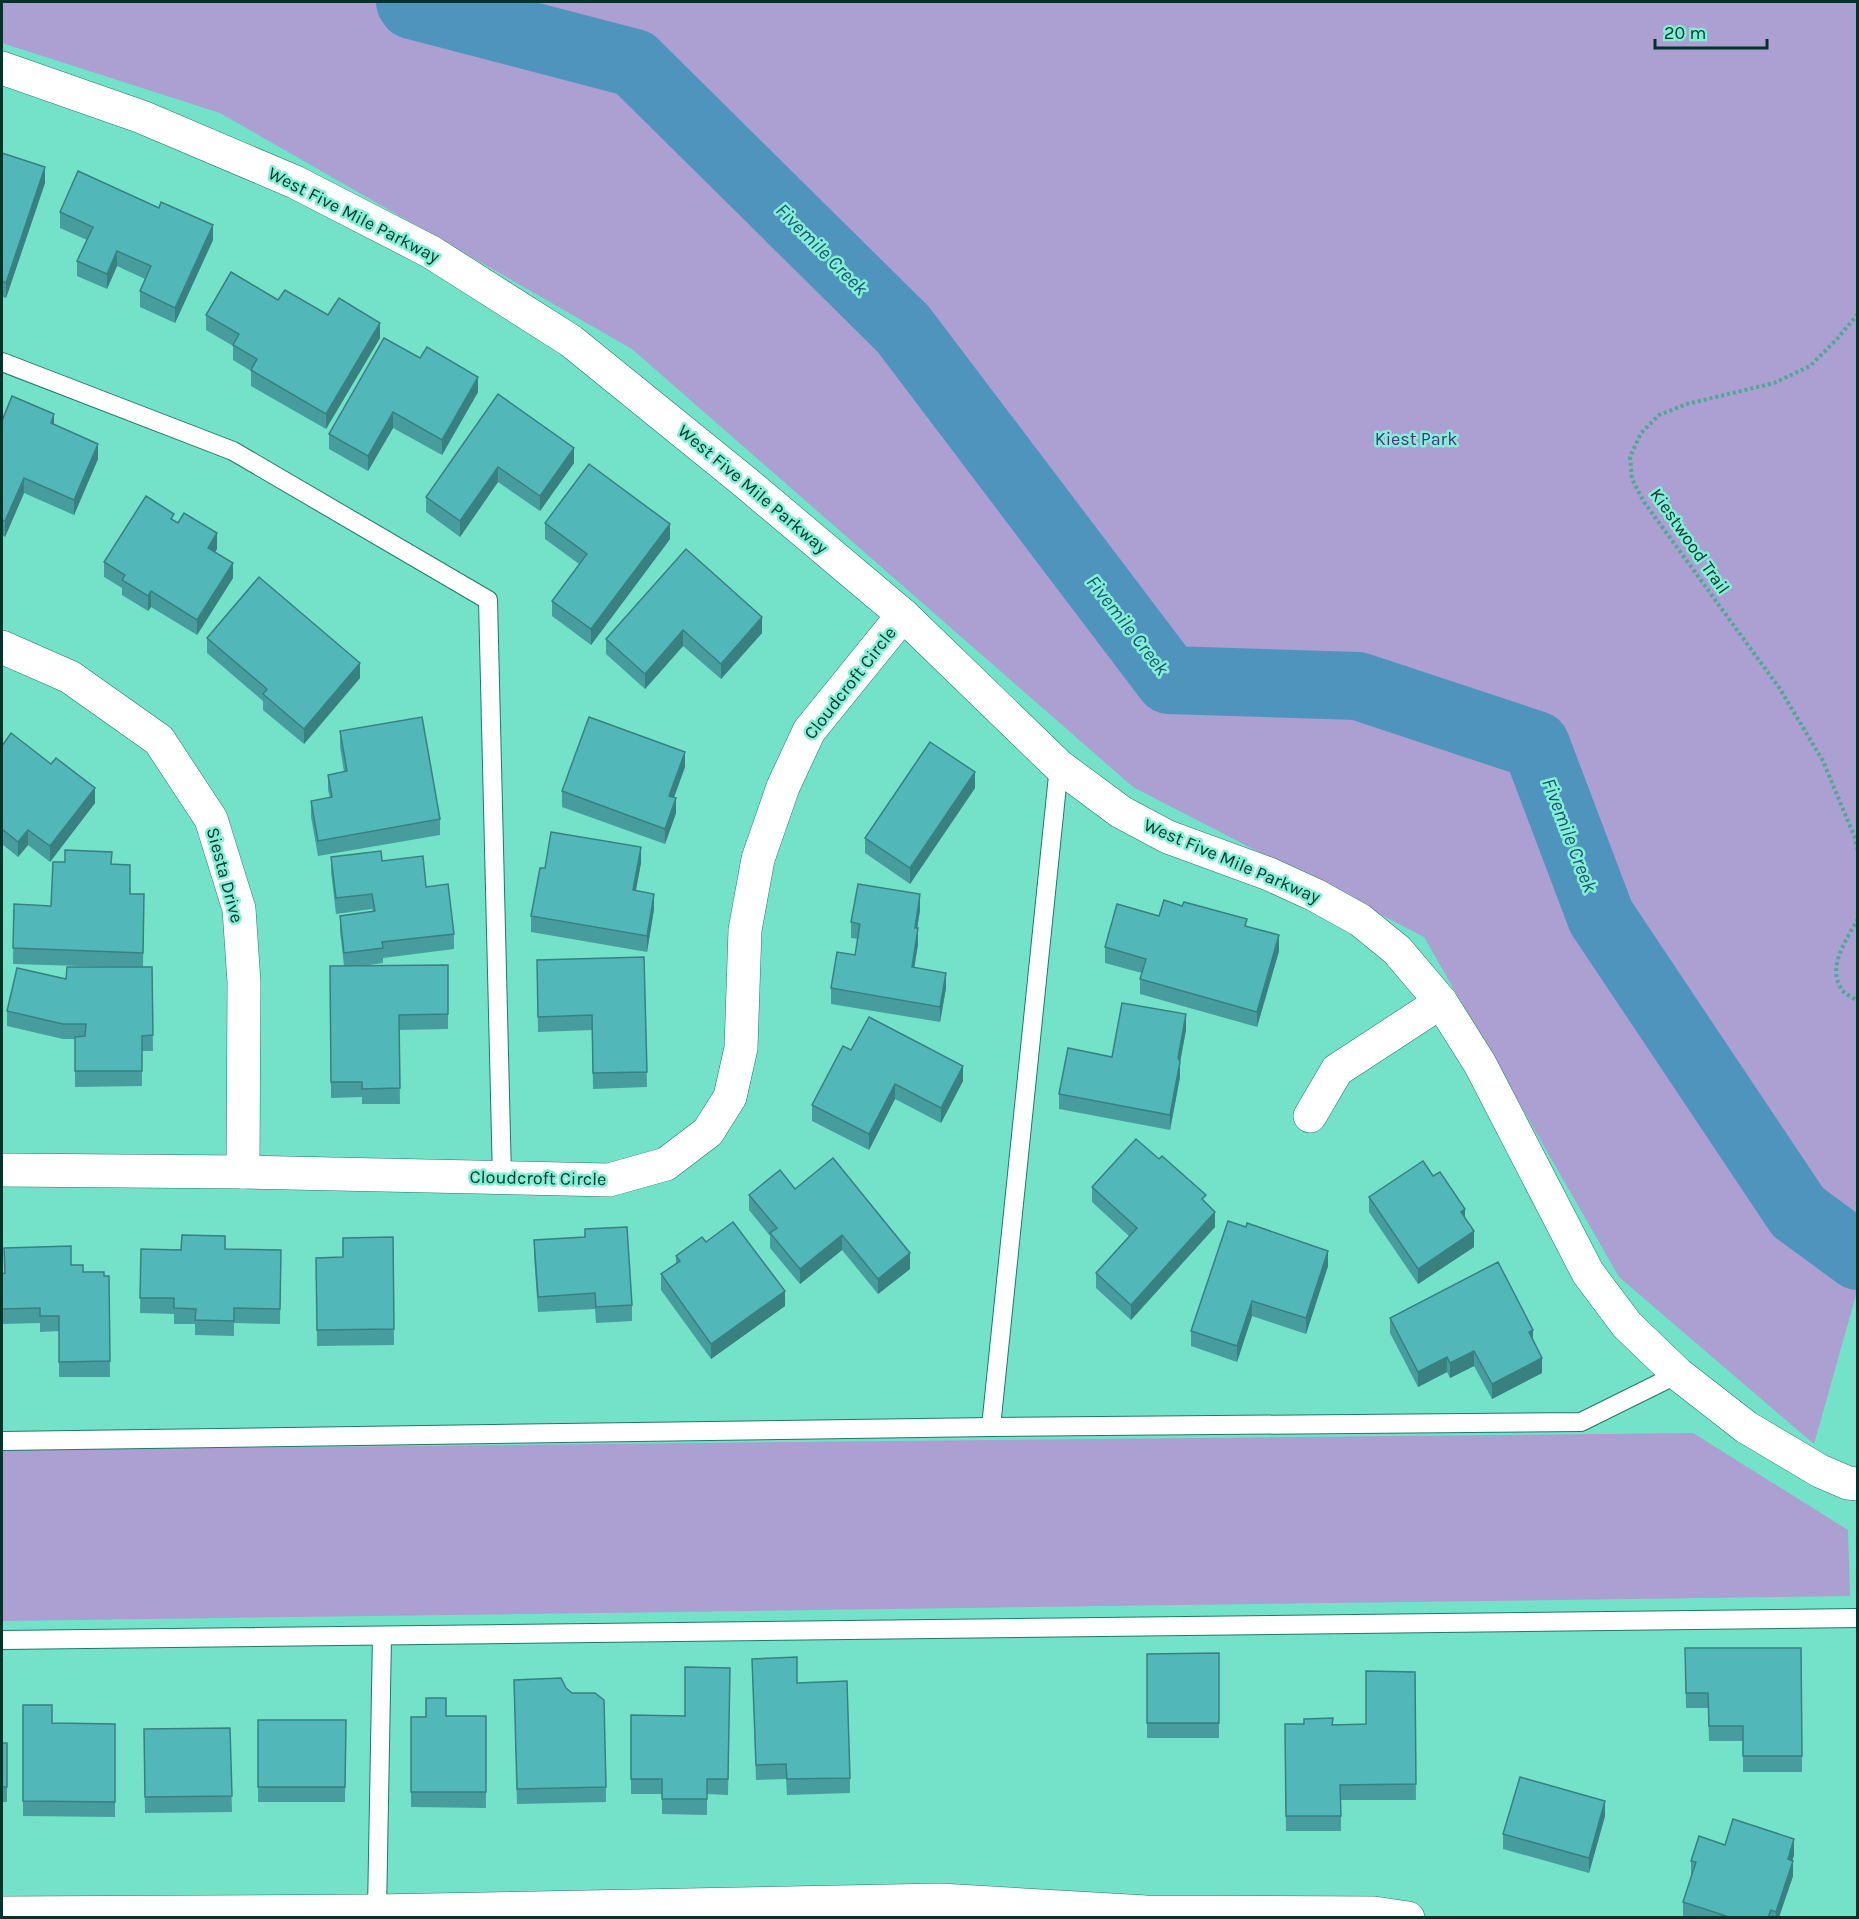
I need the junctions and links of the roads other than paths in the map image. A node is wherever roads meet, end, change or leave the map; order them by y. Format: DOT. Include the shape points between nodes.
graph roads {
  1 [pos="2,68"];
  2 [pos="2,362"];
  3 [pos="903,615"];
  4 [pos="2,647"];
  5 [pos="1059,766"];
  6 [pos="1441,1002"];
  7 [pos="1310,1116"];
  8 [pos="2,1170"];
  9 [pos="243,1172"];
  10 [pos="502,1178"];
  11 [pos="1678,1374"];
  12 [pos="991,1427"];
  13 [pos="2,1441"];
  14 [pos="1857,1484"];
  15 [pos="1857,1618"];
  16 [pos="382,1636"];
  17 [pos="2,1640"];
  18 [pos="377,1911"];
  19 [pos="2,1913"];
  20 [pos="1408,1917"];
  1 -- 3 [label="street, West Five Mile Parkway" via="142,117 296,182 431,252 572,340"];
  2 -- 10 [label="lane" via="233,451 488,600"];
  3 -- 5 [label="street, West Five Mile Parkway"];
  3 -- 10 [label="street, Cloudcroft Circle" via="809,731 783,787 758,859 747,920 741,1048 730,1097 708,1132 666,1164 609,1180"];
  4 -- 9 [label="street, Siesta Drive" via="70,678 159,740 211,819 239,909 244,982"];
  5 -- 6 [label="street, West Five Mile Parkway" via="1121,813 1158,832 1269,874 1360,920 1397,950"];
  5 -- 12 [label="lane"];
  6 -- 7 [label="street" via="1337,1070"];
  6 -- 11 [label="street, West Five Mile Parkway" via="1480,1064 1588,1273 1627,1324"];
  8 -- 9 [label="street, Cloudcroft Circle"];
  9 -- 10 [label="street, Cloudcroft Circle"];
  11 -- 12 [label="lane" via="1581,1422"];
  11 -- 14 [label="street, West Five Mile Parkway" via="1756,1432 1820,1472"];
  12 -- 13 [label="lane"];
  15 -- 16 [label="lane"];
  16 -- 17 [label="lane"];
  16 -- 18 [label="lane"];
  18 -- 19 [label="street"];
  18 -- 20 [label="street" via="940,1900 1146,1912 1374,1913"];
}
